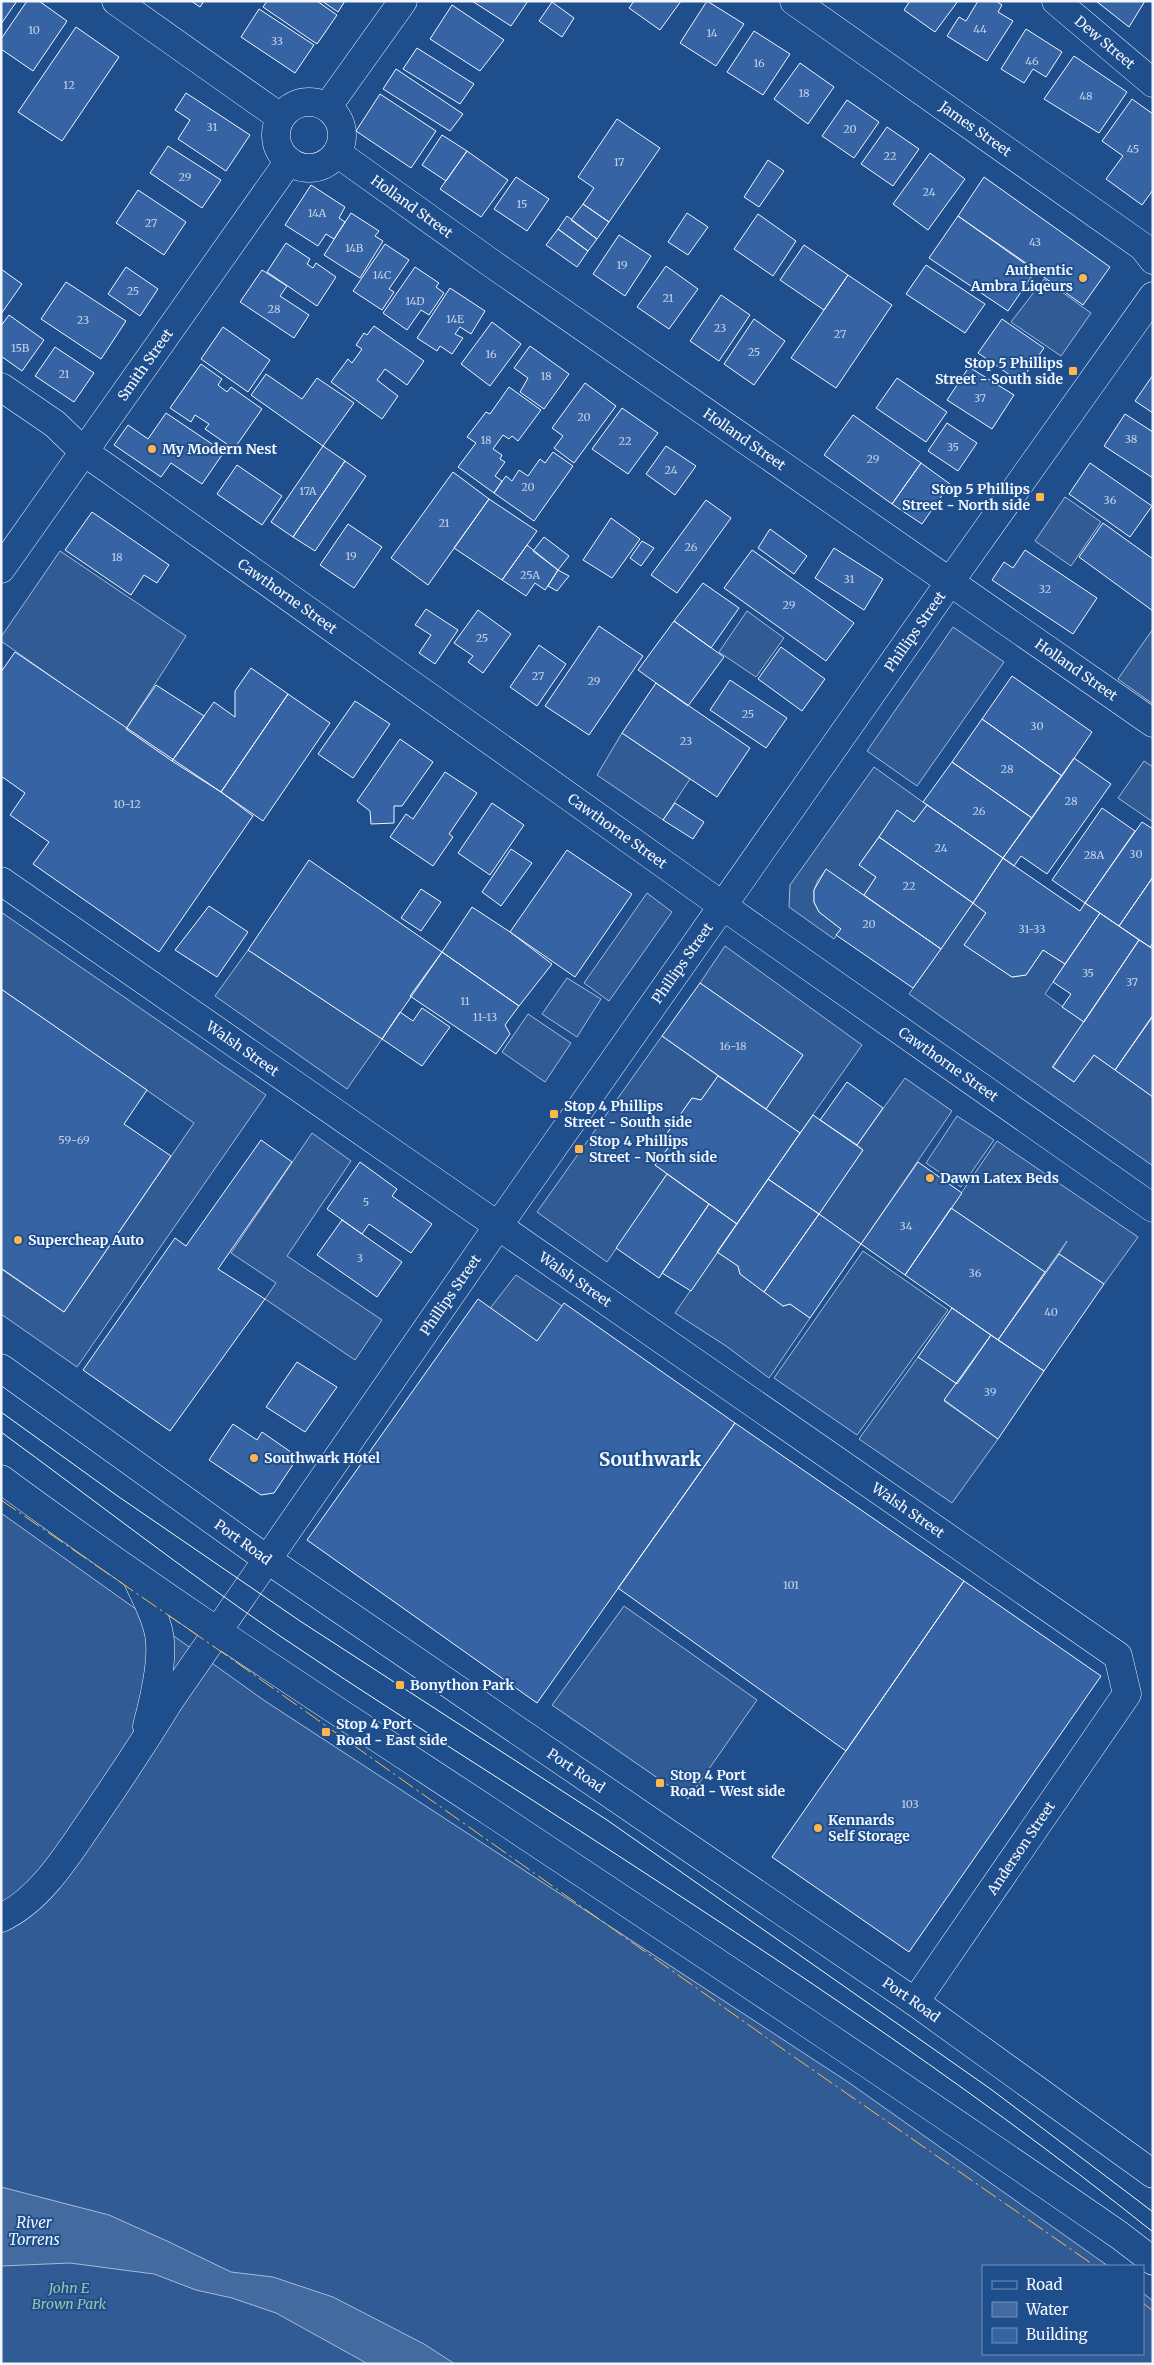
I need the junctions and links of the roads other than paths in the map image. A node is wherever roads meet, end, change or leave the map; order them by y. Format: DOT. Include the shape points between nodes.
graph roads {
  1 [pos="116,1"];
  2 [pos="403,1"];
  3 [pos="794,1"];
  4 [pos="1056,1"];
  5 [pos="1153,83"];
  6 [pos="328,106"];
  7 [pos="280,117"];
  8 [pos="338,153"];
  9 [pos="288,162"];
  10 [pos="1153,260"];
  11 [pos="1153,296"];
  12 [pos="1,387"];
  13 [pos="1,405"];
  14 [pos="84,452"];
  15 [pos="1,569"];
  16 [pos="949,583"];
  17 [pos="1153,724"];
  18 [pos="1,881"];
  19 [pos="722,906"];
  20 [pos="1153,1208"];
  21 [pos="498,1226"];
  22 [pos="1,1368"];
  23 [pos="1,1479"];
  24 [pos="268,1560"];
  25 [pos="136,1576"];
  26 [pos="218,1632"];
  27 [pos="1127,1694"];
  28 [pos="126,1770"];
  29 [pos="1,1918"];
  30 [pos="915,2002"];
  31 [pos="1153,2174"];
  32 [pos="1153,2261"];
  1 -- 7 [label="main road"];
  2 -- 6 [label="main road"];
  3 -- 10 [label="main road, James Street" via="1143,247"];
  4 -- 5 [label="main road, Dew Street"];
  6 -- 7 [label="main road" via="311,101 293,105"];
  6 -- 8 [label="main road" via="339,119 343,136"];
  7 -- 9 [label="main road" via="276,133 278,149"];
  8 -- 9 [label="main road" via="324,165 306,168"];
  8 -- 16 [label="main road, Holland Street"];
  9 -- 14 [label="main road, Smith Street"];
  11 -- 16 [label="main road, Phillips Street"];
  12 -- 14 [label="main road, Cawthorne Street" via="55,424"];
  13 -- 14 [label="main road, Cawthorne Street" via="47,436"];
  14 -- 15 [label="main road, Smith Street"];
  14 -- 19 [label="main road, Cawthorne Street"];
  16 -- 17 [label="main road, Holland Street"];
  16 -- 19 [label="main road, Phillips Street"];
  18 -- 21 [label="main road, Walsh Street"];
  19 -- 20 [label="main road, Cawthorne Street"];
  19 -- 21 [label="main road, Phillips Street"];
  21 -- 24 [label="main road, Phillips Street"];
  21 -- 27 [label="main road, Walsh Street" via="1118,1656"];
  22 -- 24 [label="main road, Port Road"];
  23 -- 25 [label="main road"];
  24 -- 26 [label="main road, Phillips Street"];
  24 -- 30 [label="main road, Port Road"];
  25 -- 26 [label="main road"];
  25 -- 28 [label="main road" via="154,1616 161,1649 146,1731"];
  26 -- 28 [label="main road, Phillips Street"];
  26 -- 32 [label="main road" via="865,2060"];
  27 -- 30 [label="main road, Anderson Street"];
  28 -- 29 [label="main road" via="40,1888 11,1914"];
  30 -- 31 [label="main road, Port Road"];
}
